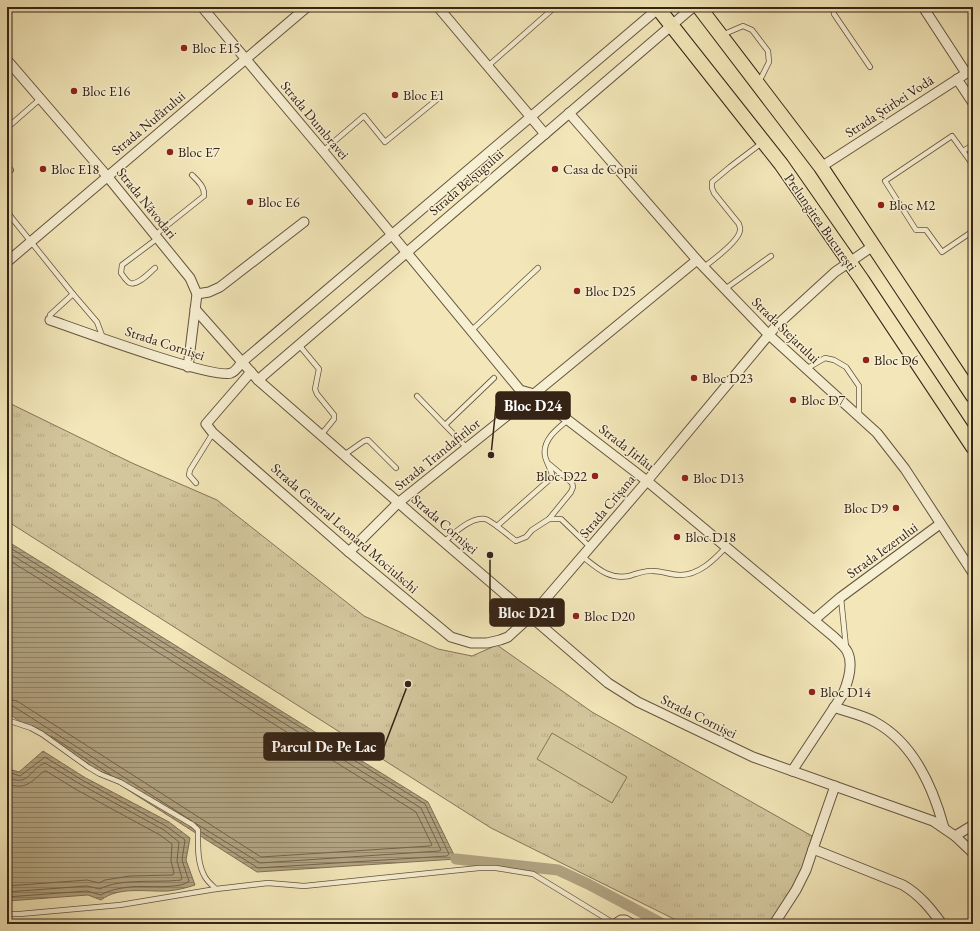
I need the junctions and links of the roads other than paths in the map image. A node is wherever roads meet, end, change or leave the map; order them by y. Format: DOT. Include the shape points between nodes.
graph roads {
  1 [pos="202,7"];
  2 [pos="307,7"];
  3 [pos="438,7"];
  4 [pos="555,7"];
  5 [pos="658,7"];
  6 [pos="693,7"];
  7 [pos="699,7"];
  8 [pos="835,7"];
  9 [pos="923,7"];
  10 [pos="672,26"];
  11 [pos="721,35"];
  12 [pos="7,60"];
  13 [pos="246,60"];
  14 [pos="488,66"];
  15 [pos="870,67"];
  16 [pos="969,71"];
  17 [pos="957,79"];
  18 [pos="758,84"];
  19 [pos="440,97"];
  20 [pos="40,99"];
  21 [pos="973,103"];
  22 [pos="569,113"];
  23 [pos="531,118"];
  24 [pos="7,128"];
  25 [pos="545,134"];
  26 [pos="764,142"];
  27 [pos="973,145"];
  28 [pos="323,151"];
  29 [pos="963,151"];
  30 [pos="973,165"];
  31 [pos="821,167"];
  32 [pos="192,175"];
  33 [pos="107,176"];
  34 [pos="7,212"];
  35 [pos="304,222"];
  36 [pos="973,231"];
  37 [pos="156,236"];
  38 [pos="392,236"];
  39 [pos="31,241"];
  40 [pos="873,246"];
  41 [pos="406,253"];
  42 [pos="771,256"];
  43 [pos="697,260"];
  44 [pos="7,262"];
  45 [pos="849,262"];
  46 [pos="704,267"];
  47 [pos="155,268"];
  48 [pos="538,268"];
  49 [pos="725,289"];
  50 [pos="73,294"];
  51 [pos="197,294"];
  52 [pos="196,309"];
  53 [pos="50,320"];
  54 [pos="471,330"];
  55 [pos="768,334"];
  56 [pos="102,338"];
  57 [pos="299,345"];
  58 [pos="242,362"];
  59 [pos="188,367"];
  60 [pos="806,369"];
  61 [pos="251,372"];
  62 [pos="494,378"];
  63 [pos="258,380"];
  64 [pos="534,394"];
  65 [pos="417,396"];
  66 [pos="973,396"];
  67 [pos="859,418"];
  68 [pos="568,420"];
  69 [pos="445,425"];
  70 [pos="213,433"];
  71 [pos="321,435"];
  72 [pos="973,446"];
  73 [pos="467,448"];
  74 [pos="344,456"];
  75 [pos="549,464"];
  76 [pos="396,468"];
  77 [pos="647,481"];
  78 [pos="196,483"];
  79 [pos="398,503"];
  80 [pos="549,519"];
  81 [pos="940,524"];
  82 [pos="497,526"];
  83 [pos="444,542"];
  84 [pos="590,547"];
  85 [pos="726,547"];
  86 [pos="350,552"];
  87 [pos="582,557"];
  88 [pos="973,574"];
  89 [pos="841,598"];
  90 [pos="531,616"];
  91 [pos="814,620"];
  92 [pos="847,650"];
  93 [pos="834,707"];
  94 [pos="7,720"];
  95 [pos="792,771"];
  96 [pos="835,786"];
  97 [pos="973,825"];
  98 [pos="944,828"];
  99 [pos="956,836"];
  100 [pos="813,849"];
  101 [pos="973,853"];
  102 [pos="216,889"];
  103 [pos="7,914"];
  104 [pos="615,924"];
  105 [pos="632,924"];
  106 [pos="774,924"];
  107 [pos="942,924"];
  1 -- 13 [label="street, Strada Dumbravei"];
  2 -- 13 [label="street, Strada Nufărului"];
  3 -- 14 [label="street"];
  4 -- 14 [label="lane"];
  5 -- 10 [label="main road, Prelungirea București"];
  5 -- 23 [label="street, Strada Belșugului"];
  6 -- 10 [label="street, Strada Belșugului"];
  7 -- 11 [label="main road, Prelungirea București"];
  8 -- 15 [label="lane" via="834,14"];
  9 -- 16 [label="street"];
  10 -- 22 [label="street, Strada Belșugului"];
  10 -- 26 [label="main road, Prelungirea București"];
  11 -- 18 [label="main road, Prelungirea București"];
  11 -- 18 [label="lane" via="743,26 752,30 768,51 769,62"];
  12 -- 20 [label="street, Strada Năvodari"];
  13 -- 28 [label="street, Strada Dumbravei"];
  13 -- 33 [label="street, Strada Nufărului"];
  14 -- 23 [label="street"];
  16 -- 17 [label="street, Strada Știrbei Vodă"];
  17 -- 21 [label="street"];
  17 -- 31 [label="street, Strada Știrbei Vodă"];
  18 -- 31 [label="main road, Prelungirea București"];
  19 -- 28 [label="lane" via="385,142 364,116"];
  20 -- 24 [label="lane"];
  20 -- 33 [label="street, Strada Năvodari"];
  22 -- 25 [label="street, Strada Belșugului"];
  22 -- 43 [label="street, Strada Stejarului"];
  23 -- 25 [label="street"];
  23 -- 38 [label="street, Strada Belșugului"];
  25 -- 41 [label="street, Strada Belșugului"];
  26 -- 45 [label="main road, Prelungirea București"];
  26 -- 46 [label="lane" via="712,182 714,193 741,230 734,240"];
  27 -- 29 [label="lane"];
  28 -- 38 [label="street, Strada Dumbravei"];
  29 -- 30 [label="lane"];
  29 -- 36 [label="lane" via="952,136 885,181 916,230 926,230 942,252"];
  31 -- 40 [label="main road, Prelungirea București"];
  32 -- 37 [label="lane" via="202,186 204,196"];
  33 -- 37 [label="street, Strada Năvodari"];
  33 -- 39 [label="street, Strada Nufărului"];
  34 -- 39 [label="lane"];
  35 -- 51 [label="street" via="220,287"];
  37 -- 47 [label="lane" via="122,266 122,273 132,284 137,283"];
  37 -- 51 [label="street, Strada Năvodari" via="190,278"];
  38 -- 41 [label="street, Strada Dumbravei"];
  38 -- 58 [label="street, Strada Belșugului"];
  39 -- 44 [label="street, Strada Nufărului"];
  39 -- 50 [label="lane"];
  40 -- 45 [label="street, Strada Crișana"];
  40 -- 66 [label="main road, Prelungirea București"];
  41 -- 54 [label="street, Strada Jirlău"];
  41 -- 57 [label="street, Strada Belșugului"];
  42 -- 49 [label="lane"];
  43 -- 46 [label="street, Strada Stejarului"];
  43 -- 64 [label="street, Strada Trandafirilor"];
  45 -- 55 [label="street, Strada Crișana"];
  45 -- 72 [label="main road, Prelungirea București"];
  46 -- 49 [label="street, Strada Stejarului"];
  48 -- 54 [label="lane"];
  49 -- 55 [label="street, Strada Stejarului"];
  50 -- 53 [label="lane" via="50,315"];
  50 -- 56 [label="lane" via="97,322"];
  51 -- 52 [label="street, Strada Năvodari"];
  52 -- 58 [label="street"];
  52 -- 59 [label="street, Strada Năvodari"];
  53 -- 56 [label="street, Strada Cornișei"];
  54 -- 64 [label="street, Strada Jirlău" via="520,390"];
  55 -- 60 [label="street, Strada Stejarului"];
  55 -- 77 [label="street, Strada Crișana"];
  56 -- 59 [label="street, Strada Cornișei"];
  57 -- 63 [label="street, Strada Belșugului"];
  57 -- 71 [label="lane" via="319,369 315,389 334,415 334,419"];
  58 -- 59 [label="street, Strada Cornișei" via="232,373 221,374"];
  58 -- 61 [label="street, Strada Cornișei"];
  60 -- 67 [label="street, Strada Stejarului"];
  60 -- 67 [label="lane" via="825,358 834,360 846,368 859,386"];
  61 -- 63 [label="street, Strada Cornișei"];
  61 -- 70 [label="street" via="206,424"];
  62 -- 69 [label="lane"];
  63 -- 71 [label="street, Strada Cornișei"];
  64 -- 68 [label="street, Strada Jirlău"];
  64 -- 73 [label="street, Strada Trandafirilor"];
  65 -- 69 [label="lane"];
  67 -- 81 [label="street, Strada Stejarului" via="888,446"];
  68 -- 75 [label="lane" via="556,430 546,445 545,456"];
  68 -- 77 [label="street, Strada Jirlău"];
  69 -- 73 [label="lane"];
  70 -- 78 [label="lane" via="190,470 189,475"];
  70 -- 86 [label="street, Strada General Leonard Mociulschi"];
  71 -- 74 [label="street, Strada Cornișei"];
  73 -- 79 [label="street, Strada Trandafirilor"];
  74 -- 76 [label="lane" via="368,440"];
  74 -- 79 [label="street, Strada Cornișei"];
  75 -- 80 [label="lane" via="572,483 573,487"];
  75 -- 82 [label="lane" via="552,474 549,480"];
  77 -- 84 [label="street, Strada Crișana"];
  77 -- 85 [label="street, Strada Jirlău"];
  79 -- 83 [label="street, Strada Cornișei"];
  79 -- 86 [label="street, Strada Trandafirilor"];
  80 -- 82 [label="lane" via="526,537 516,541"];
  80 -- 84 [label="lane" via="561,519"];
  81 -- 88 [label="street, Strada Stejarului"];
  81 -- 89 [label="street, Strada Iezerului"];
  82 -- 83 [label="lane" via="486,519 477,519"];
  83 -- 90 [label="street, Strada Cornișei"];
  84 -- 87 [label="street, Strada Crișana"];
  85 -- 87 [label="lane" via="712,562 692,573 680,575 652,571 610,576"];
  85 -- 91 [label="street, Strada Jirlău"];
  86 -- 90 [label="street, Strada General Leonard Mociulschi" via="451,637 471,643 500,640 508,637"];
  87 -- 90 [label="street, Strada Crișana"];
  89 -- 91 [label="street, Strada Iezerului"];
  89 -- 92 [label="lane, Strada Iezerului"];
  90 -- 95 [label="street, Strada Cornișei" via="608,683 638,702 753,757"];
  91 -- 92 [label="street, Strada Jirlău"];
  92 -- 93 [label="street, Strada Iezerului" via="848,681"];
  93 -- 95 [label="street, Strada Iezerului"];
  93 -- 98 [label="street" via="874,721 892,733 906,747 935,798"];
  94 -- 102 [label="lane" via="42,734 88,767 120,782 193,825 198,830 200,866 205,878"];
  95 -- 96 [label="street, Strada Cornișei"];
  96 -- 98 [label="street, Strada Cornișei" via="933,821"];
  96 -- 100 [label="street"];
  97 -- 99 [label="street"];
  98 -- 99 [label="street, Strada Cornișei"];
  99 -- 101 [label="street, Strada Cornișei"];
  100 -- 106 [label="street" via="796,890"];
  100 -- 107 [label="street" via="908,888 922,899"];
  102 -- 103 [label="lane" via="120,905"];
  102 -- 104 [label="lane" via="268,883 304,886 496,868 533,874"];
  104 -- 105 [label="street" via="625,920"];
}
